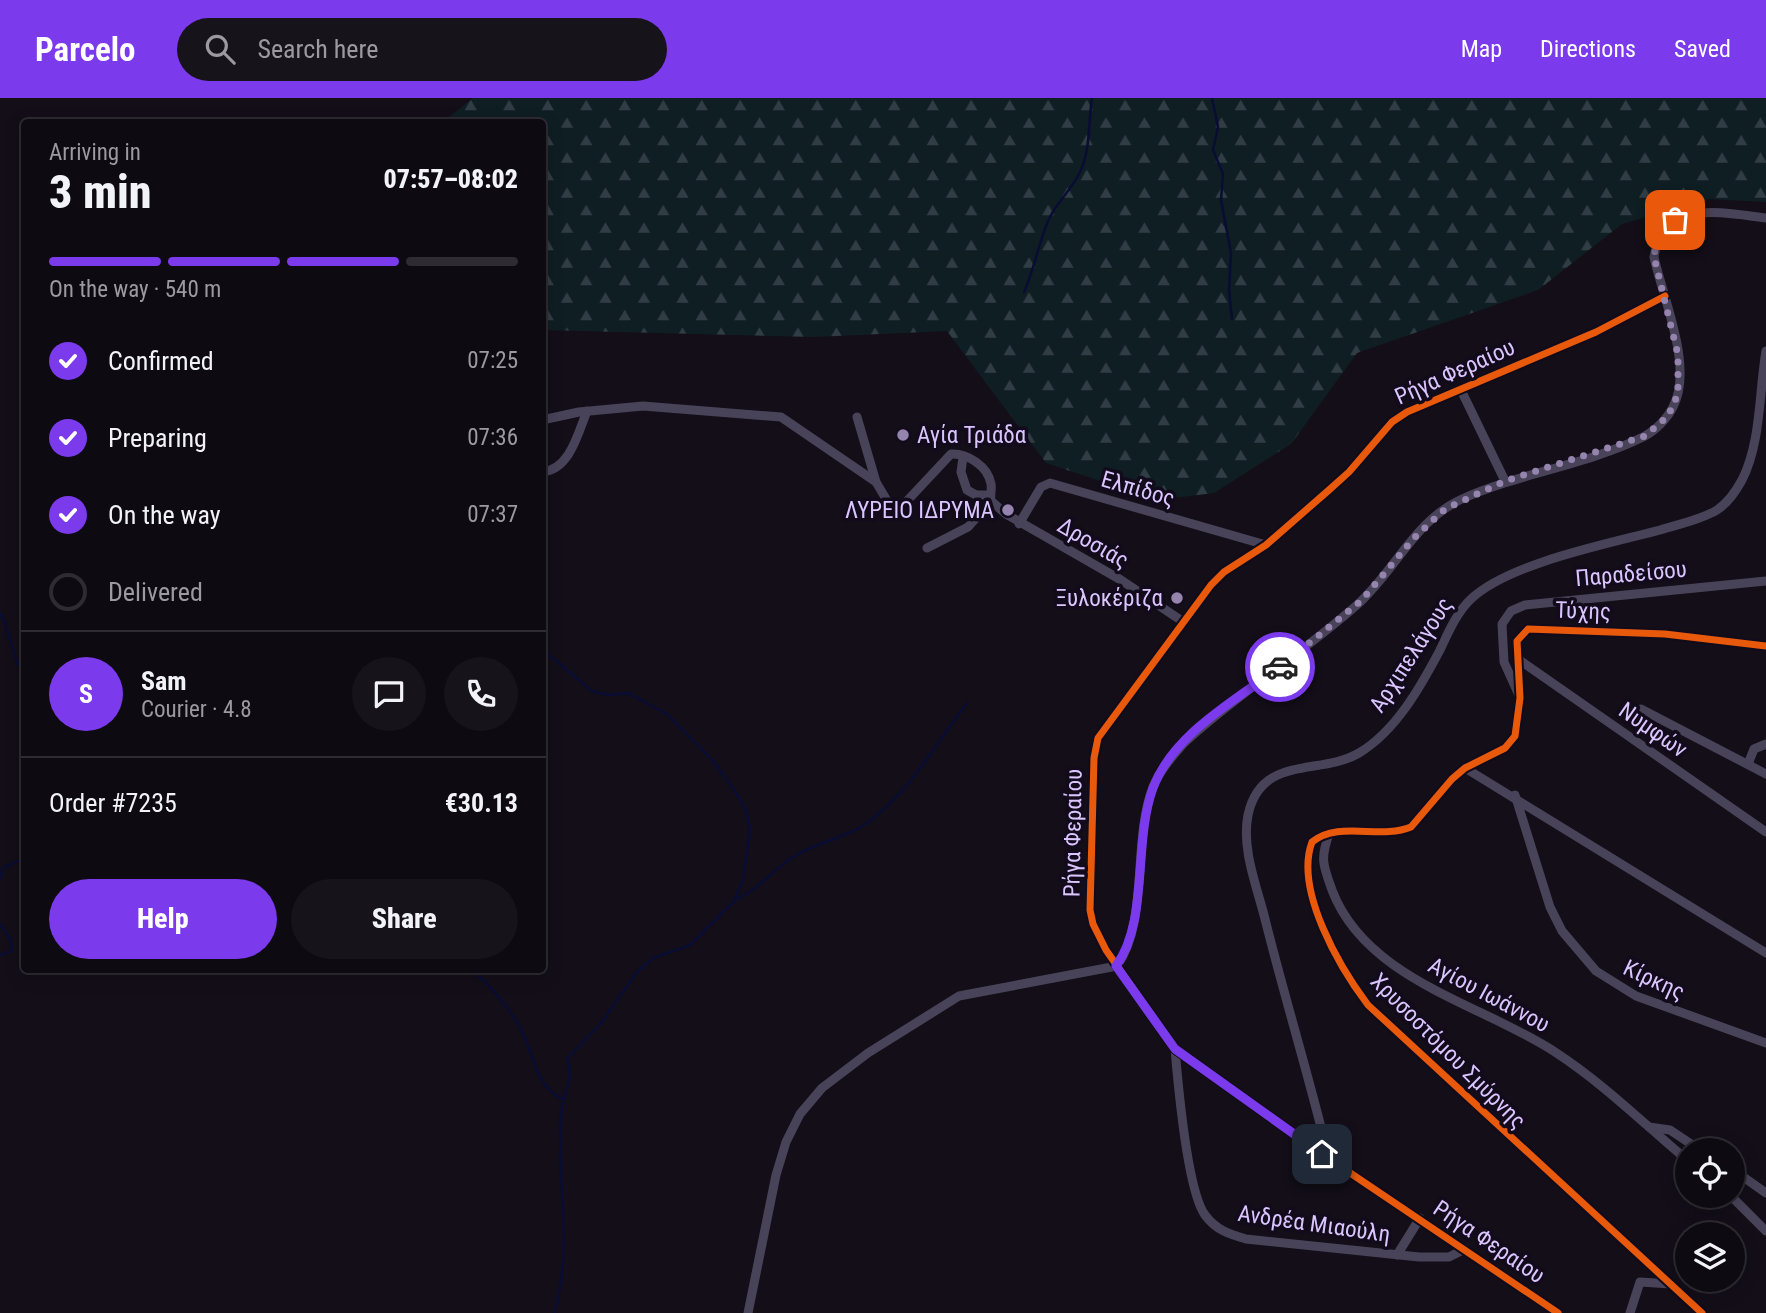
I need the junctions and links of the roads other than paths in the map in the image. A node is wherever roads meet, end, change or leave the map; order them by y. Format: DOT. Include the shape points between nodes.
graph roads {
  1 [pos="1765,220"];
  2 [pos="1665,296"];
  3 [pos="1766,351"];
  4 [pos="1461,390"];
  5 [pos="587,411"];
  6 [pos="857,417"];
  7 [pos="546,419"];
  8 [pos="963,457"];
  9 [pos="546,471"];
  10 [pos="1505,481"];
  11 [pos="876,482"];
  12 [pos="990,498"];
  13 [pos="1019,524"];
  14 [pos="1266,545"];
  15 [pos="927,548"];
  16 [pos="1766,581"];
  17 [pos="1182,621"];
  18 [pos="1766,646"];
  19 [pos="1518,659"];
  20 [pos="1520,698"];
  21 [pos="1641,709"];
  22 [pos="1764,744"];
  23 [pos="1748,764"];
  24 [pos="1465,768"];
  25 [pos="1766,774"];
  26 [pos="1515,795"];
  27 [pos="1766,832"];
  28 [pos="1328,834"];
  29 [pos="1766,953"];
  30 [pos="1116,966"];
  31 [pos="1766,1043"];
  32 [pos="1175,1049"];
  33 [pos="1649,1127"];
  34 [pos="1682,1138"];
  35 [pos="1675,1150"];
  36 [pos="1322,1154"];
  37 [pos="1745,1178"];
  38 [pos="1766,1193"];
  39 [pos="1743,1208"];
  40 [pos="1420,1218"];
  41 [pos="1766,1231"];
  42 [pos="1465,1249"];
  43 [pos="1396,1255"];
  44 [pos="1671,1284"];
  45 [pos="748,1313"];
  46 [pos="1558,1313"];
  47 [pos="1630,1313"];
  48 [pos="1702,1313"];
  1 -- 2 [label="street" via="1702,212 1675,220 1656,244 1654,257"];
  2 -- 4 [label="street, Ρήγα Φεραίου" via="1596,332"];
  2 -- 10 [label="street" via="1679,381 1668,416 1645,436"];
  3 -- 36 [label="street, Αρχιπελάγους" via="1744,477 1718,509 1490,583 1469,600 1403,710 1382,735 1343,761 1279,773 1252,801 1248,855 1323,1135"];
  4 -- 10 [label="street"];
  4 -- 14 [label="street, Ρήγα Φεραίου" via="1392,422 1349,472"];
  5 -- 7 [label="street"];
  5 -- 9 [label="street" via="564,462"];
  5 -- 11 [label="street" via="643,406 781,417"];
  6 -- 11 [label="street"];
  8 -- 11 [label="street" via="951,454 899,506 889,503"];
  8 -- 12 [label="street" via="985,468 992,485"];
  8 -- 12 [label="street, Δροσιάς" via="961,472 967,490"];
  10 -- 30 [label="street" via="1461,499 1432,518 1361,601 1201,727 1164,767 1152,789 1145,821 1132,939"];
  12 -- 13 [label="street, Δροσιάς"];
  12 -- 15 [label="street" via="968,527"];
  13 -- 14 [label="street, Ελπίδος" via="1041,487 1050,483"];
  13 -- 17 [label="street, Δροσιάς" via="1121,580"];
  14 -- 17 [label="street, Ρήγα Φεραίου" via="1224,572"];
  16 -- 20 [label="street, Παραδείσου" via="1535,602 1511,611 1502,624 1502,640 1508,676"];
  17 -- 30 [label="street, Ρήγα Φεραίου" via="1095,746 1090,910"];
  18 -- 19 [label="street, Τύχης" via="1665,634 1534,628 1517,641"];
  19 -- 20 [label="street, Τύχης"];
  19 -- 27 [label="street, Νυμφών"];
  20 -- 24 [label="street, Τύχης" via="1515,736 1505,748"];
  21 -- 23 [label="street"];
  22 -- 23 [label="street" via="1754,749"];
  23 -- 25 [label="street"];
  24 -- 26 [label="street"];
  24 -- 28 [label="street" via="1411,827 1399,832"];
  26 -- 29 [label="street"];
  26 -- 31 [label="street, Κίρκης" via="1550,907 1562,931 1588,963 1636,996"];
  28 -- 33 [label="street, Αγίου Ιωάννου" via="1322,860 1336,901 1377,951 1416,978 1553,1051 1609,1090"];
  28 -- 44 [label="street, Χρυσοστόμου Σμύρνης" via="1312,842 1308,857 1313,893 1341,967 1368,1005"];
  30 -- 32 [label="street, Ρήγα Φεραίου"];
  30 -- 45 [label="street" via="959,996 822,1088 800,1114 786,1142"];
  32 -- 36 [label="street, Ρήγα Φεραίου"];
  32 -- 43 [label="street, Ανδρέα Μιαούλη" via="1198,1201 1219,1230 1246,1239"];
  33 -- 34 [label="street" via="1670,1130"];
  33 -- 35 [label="street, Αγίου Ιωάννου"];
  36 -- 40 [label="street, Ρήγα Φεραίου"];
  37 -- 38 [label="street"];
  39 -- 41 [label="street"];
  40 -- 42 [label="street, Ρήγα Φεραίου"];
  40 -- 43 [label="street"];
  42 -- 43 [label="street, Ανδρέα Μιαούλη" via="1449,1257"];
  42 -- 46 [label="street, Ρήγα Φεραίου"];
  44 -- 47 [label="street" via="1640,1282"];
  44 -- 48 [label="street, Χρυσοστόμου Σμύρνης"];
}
